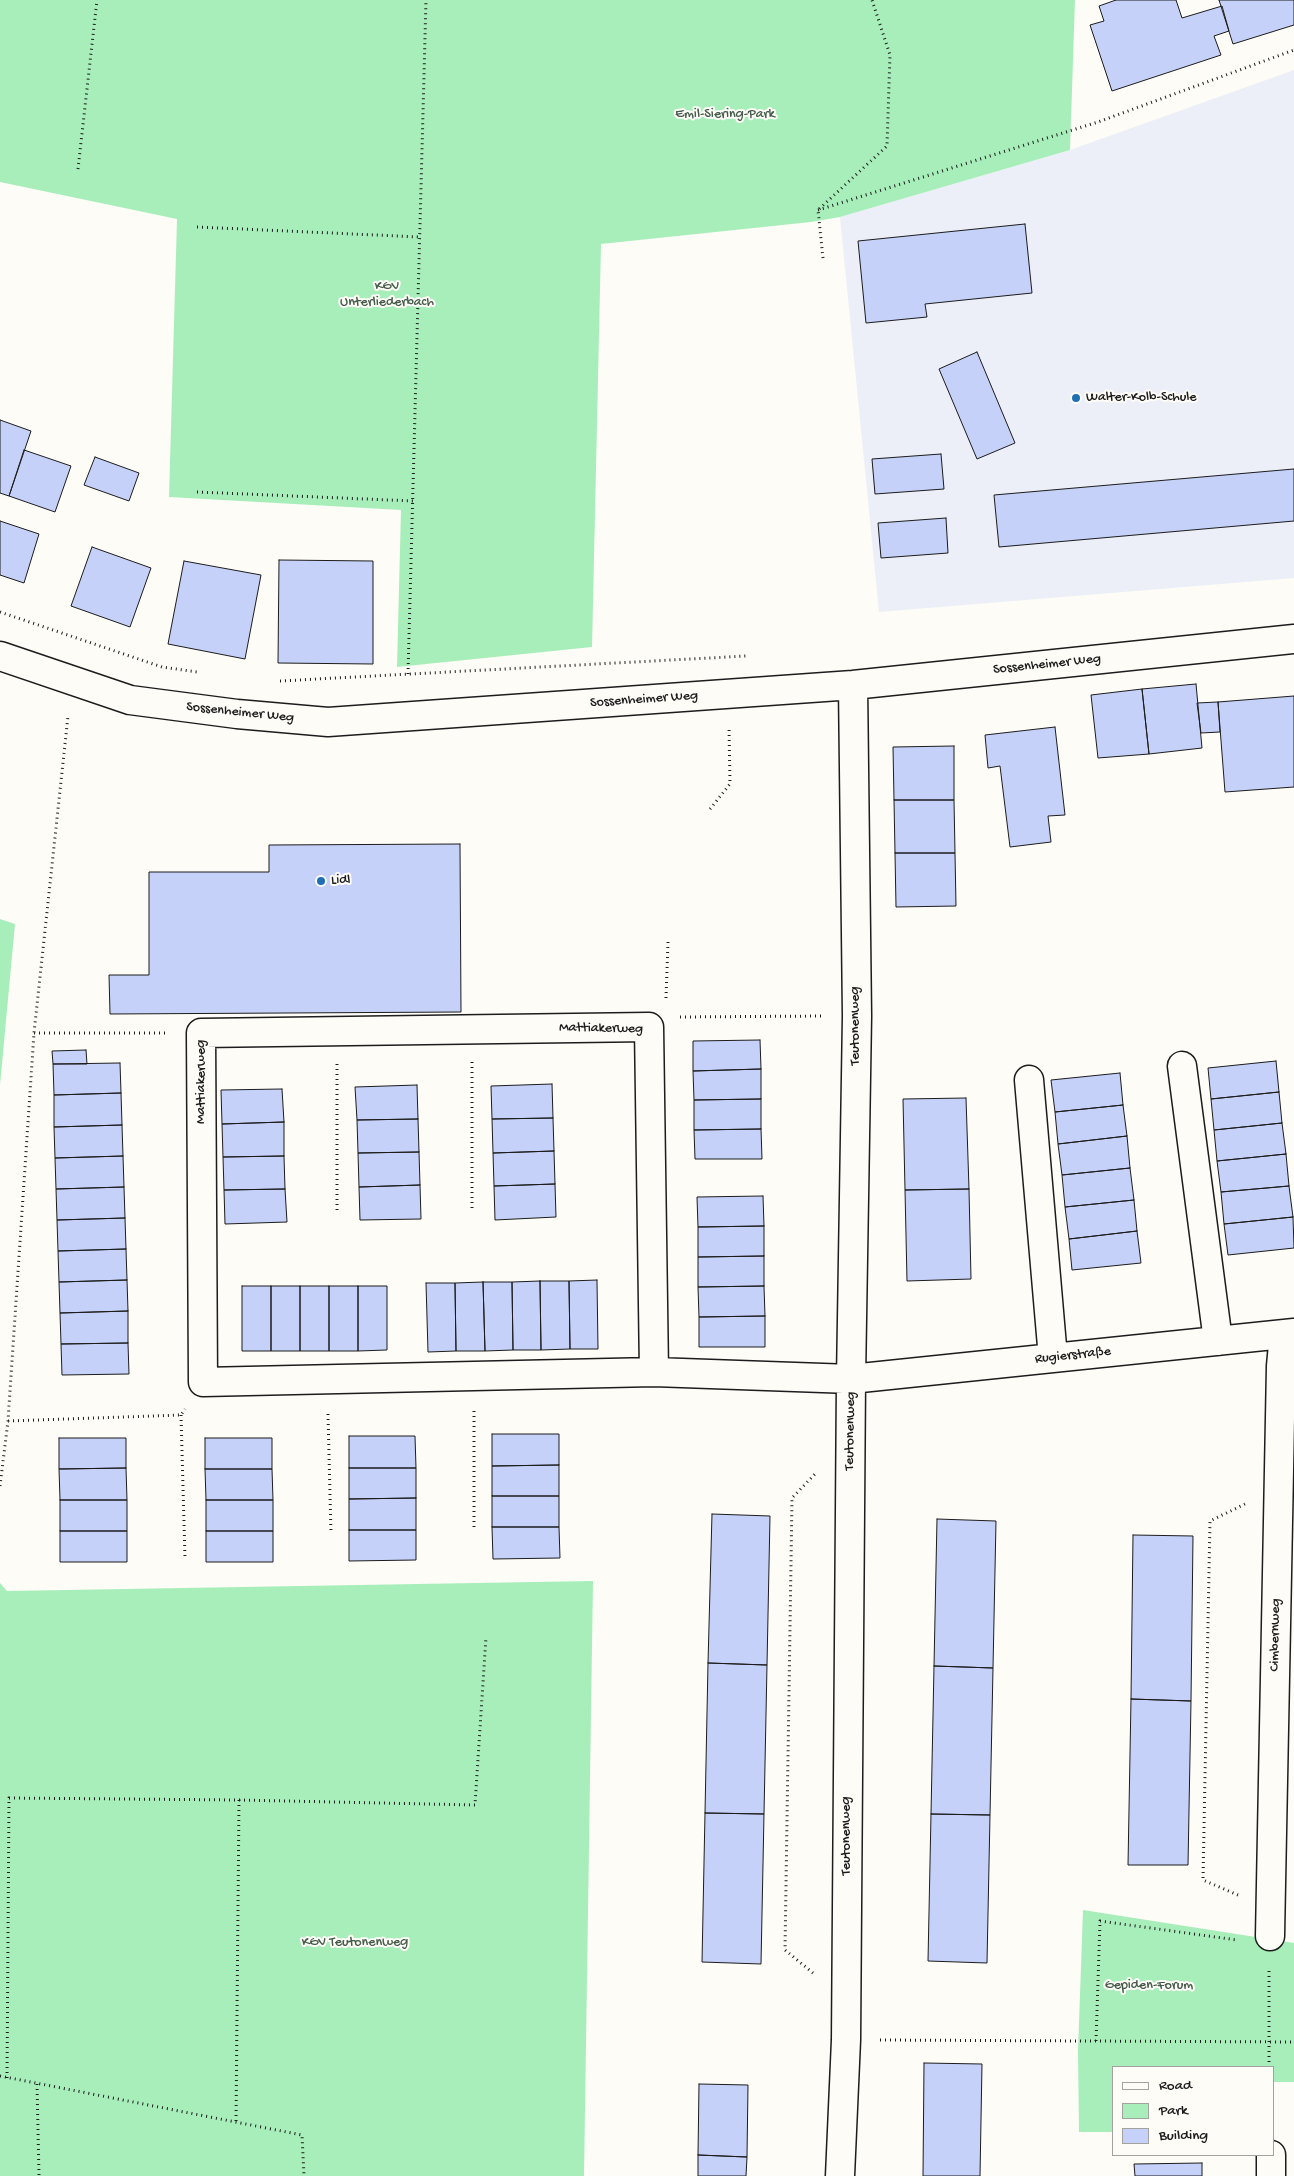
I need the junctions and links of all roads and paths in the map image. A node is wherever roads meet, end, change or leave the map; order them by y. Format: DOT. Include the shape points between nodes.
graph roads {
  1 [pos="97,0"];
  2 [pos="426,0"];
  3 [pos="872,0"];
  4 [pos="1294,50"];
  5 [pos="78,169"];
  6 [pos="818,210"];
  7 [pos="197,227"];
  8 [pos="420,237"];
  9 [pos="823,258"];
  10 [pos="197,492"];
  11 [pos="412,501"];
  12 [pos="0,612"];
  13 [pos="1294,639"];
  14 [pos="756,655"];
  15 [pos="0,656"];
  16 [pos="200,672"];
  17 [pos="408,674"];
  18 [pos="72,680"];
  19 [pos="275,682"];
  20 [pos="852,685"];
  21 [pos="728,694"];
  22 [pos="710,810"];
  23 [pos="668,942"];
  24 [pos="857,1016"];
  25 [pos="649,1027"];
  26 [pos="472,1029"];
  27 [pos="337,1030"];
  28 [pos="201,1033"];
  29 [pos="34,1034"];
  30 [pos="1182,1066"];
  31 [pos="1029,1080"];
  32 [pos="337,1211"];
  33 [pos="472,1211"];
  34 [pos="1289,1334"];
  35 [pos="1218,1341"];
  36 [pos="1053,1358"];
  37 [pos="654,1372"];
  38 [pos="474,1375"];
  39 [pos="327,1378"];
  40 [pos="851,1379"];
  41 [pos="203,1382"];
  42 [pos="181,1415"];
  43 [pos="8,1421"];
  44 [pos="851,1435"];
  45 [pos="0,1486"];
  46 [pos="1279,1487"];
  47 [pos="474,1527"];
  48 [pos="331,1534"];
  49 [pos="185,1558"];
  50 [pos="486,1637"];
  51 [pos="239,1800"];
  52 [pos="1270,1909"];
  53 [pos="1270,1940"];
  54 [pos="846,2000"];
  55 [pos="846,2040"];
  56 [pos="1096,2041"];
  57 [pos="1268,2042"];
  58 [pos="1294,2042"];
  59 [pos="1268,2066"];
  60 [pos="0,2076"];
  61 [pos="7,2078"];
  62 [pos="37,2084"];
  63 [pos="236,2122"];
  64 [pos="1271,2156"];
  65 [pos="39,2176"];
  66 [pos="304,2176"];
  67 [pos="840,2176"];
  68 [pos="1272,2176"];
  1 -- 5 [label="path"];
  2 -- 8 [label="path"];
  3 -- 6 [label="path" via="890,55 887,146"];
  4 -- 6 [label="path" via="1098,122"];
  6 -- 9 [label="path"];
  7 -- 8 [label="path"];
  8 -- 11 [label="path"];
  10 -- 11 [label="path"];
  11 -- 17 [label="path"];
  12 -- 16 [label="path" via="162,666"];
  13 -- 20 [label="street, Sossenheimer Weg"];
  14 -- 17 [label="path"];
  15 -- 18 [label="street, Sossenheimer Weg"];
  17 -- 19 [label="path"];
  18 -- 21 [label="street, Sossenheimer Weg" via="130,700 328,722"];
  18 -- 29 [label="path"];
  20 -- 21 [label="street, Sossenheimer Weg"];
  20 -- 24 [label="street, Teutonenweg"];
  21 -- 22 [label="path" via="730,784"];
  23 -- 25 [label="path" via="665,1011"];
  24 -- 25 [label="path" via="679,1017"];
  24 -- 40 [label="street, Teutonenweg"];
  25 -- 26 [label="street, Mattiakerweg"];
  25 -- 37 [label="street, Mattiakerweg"];
  26 -- 27 [label="street, Mattiakerweg"];
  26 -- 33 [label="path"];
  27 -- 28 [label="street, Mattiakerweg"];
  27 -- 32 [label="path"];
  28 -- 29 [label="path"];
  28 -- 41 [label="street, Mattiakerweg"];
  29 -- 43 [label="path"];
  30 -- 35 [label="street"];
  31 -- 36 [label="street"];
  34 -- 35 [label="street, Rugierstraße"];
  34 -- 46 [label="street, Cimbernweg"];
  35 -- 36 [label="street, Rugierstraße"];
  36 -- 40 [label="street, Rugierstraße"];
  37 -- 38 [label="street"];
  37 -- 40 [label="street"];
  38 -- 39 [label="street"];
  38 -- 47 [label="path"];
  39 -- 41 [label="street"];
  39 -- 48 [label="path"];
  40 -- 44 [label="street, Teutonenweg"];
  41 -- 42 [label="path"];
  42 -- 43 [label="path"];
  42 -- 49 [label="path"];
  43 -- 45 [label="path"];
  44 -- 54 [label="street, Teutonenweg"];
  44 -- 54 [label="path" via="792,1498 785,1950"];
  46 -- 52 [label="street, Cimbernweg"];
  46 -- 52 [label="path" via="1210,1521 1203,1880"];
  50 -- 51 [label="path" via="475,1805"];
  51 -- 61 [label="path" via="9,1798"];
  51 -- 63 [label="path"];
  52 -- 53 [label="street, Cimbernweg"];
  53 -- 56 [label="path" via="1100,1921"];
  53 -- 57 [label="path"];
  54 -- 55 [label="street, Teutonenweg"];
  55 -- 56 [label="path"];
  55 -- 67 [label="street, Teutonenweg"];
  56 -- 57 [label="path"];
  57 -- 58 [label="path"];
  57 -- 59 [label="path"];
  60 -- 61 [label="path"];
  61 -- 62 [label="path"];
  62 -- 63 [label="path"];
  62 -- 65 [label="path"];
  63 -- 66 [label="path" via="302,2135"];
  64 -- 68 [label="street"];
}
